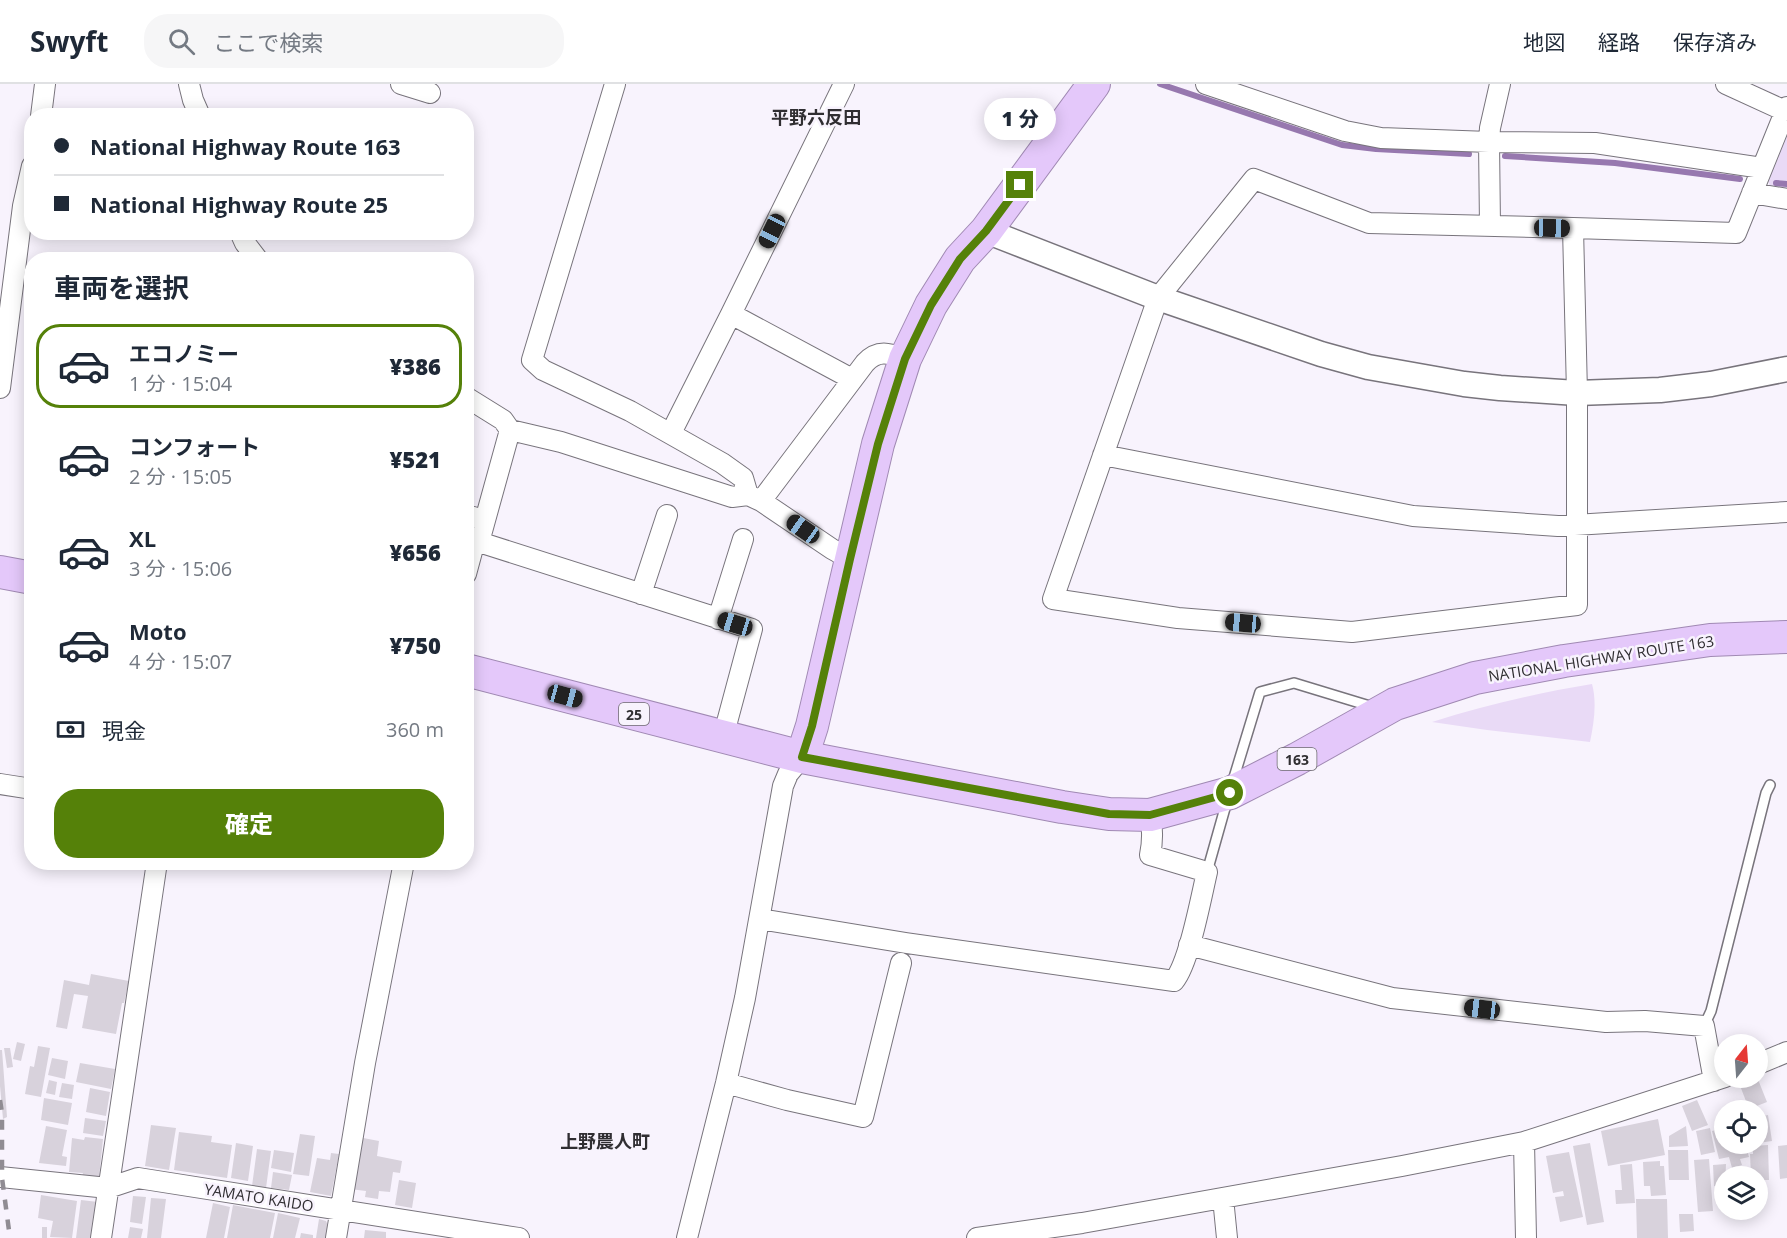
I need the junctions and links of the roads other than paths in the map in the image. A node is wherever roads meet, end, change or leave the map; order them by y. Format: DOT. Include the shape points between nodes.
graph roads {
  1 [pos="45,84"];
  2 [pos="189,84"];
  3 [pos="401,84"];
  4 [pos="615,84"];
  5 [pos="844,84"];
  6 [pos="1094,84"];
  7 [pos="1206,84"];
  8 [pos="1500,84"];
  9 [pos="1726,84"];
  10 [pos="430,93"];
  11 [pos="42,108"];
  12 [pos="196,108"];
  13 [pos="1786,109"];
  14 [pos="1489,142"];
  15 [pos="1762,168"];
  16 [pos="1752,193"];
  17 [pos="1787,199"];
  18 [pos="24,202"];
  19 [pos="1490,226"];
  20 [pos="1573,228"];
  21 [pos="986,231"];
  22 [pos="1158,298"];
  23 [pos="731,314"];
  24 [pos="905,359"];
  25 [pos="1787,369"];
  26 [pos="852,379"];
  27 [pos="0,388"];
  28 [pos="1577,393"];
  29 [pos="474,402"];
  30 [pos="510,430"];
  31 [pos="671,433"];
  32 [pos="1103,455"];
  33 [pos="755,498"];
  34 [pos="1787,512"];
  35 [pos="667,515"];
  36 [pos="475,517"];
  37 [pos="1578,524"];
  38 [pos="743,539"];
  39 [pos="479,542"];
  40 [pos="474,547"];
  41 [pos="850,559"];
  42 [pos="0,572"];
  43 [pos="24,576"];
  44 [pos="641,594"];
  45 [pos="718,619"];
  46 [pos="1787,637"];
  47 [pos="474,672"];
  48 [pos="1384,710"];
  49 [pos="723,737"];
  50 [pos="802,757"];
  51 [pos="0,784"];
  52 [pos="1770,785"];
  53 [pos="24,788"];
  54 [pos="1230,793"];
  55 [pos="1150,815"];
  56 [pos="156,870"];
  57 [pos="402,870"];
  58 [pos="1207,872"];
  59 [pos="760,919"];
  60 [pos="1189,945"];
  61 [pos="901,963"];
  62 [pos="1704,1026"];
  63 [pos="1787,1052"];
  64 [pos="1714,1059"];
  65 [pos="1768,1060"];
  66 [pos="1714,1081"];
  67 [pos="726,1083"];
  68 [pos="1524,1142"];
  69 [pos="0,1178"];
  70 [pos="108,1188"];
  71 [pos="1223,1198"];
  72 [pos="341,1210"];
  73 [pos="101,1238"];
  74 [pos="336,1238"];
  75 [pos="519,1238"];
  76 [pos="687,1238"];
  77 [pos="977,1238"];
  78 [pos="1227,1238"];
  79 [pos="1526,1238"];
  1 -- 11 [label="street"];
  2 -- 12 [label="street"];
  3 -- 10 [label="street"];
  4 -- 31 [label="street" via="532,360 543,370"];
  5 -- 23 [label="street"];
  6 -- 21 [label="highway"];
  7 -- 14 [label="street" via="1345,131 1381,138"];
  8 -- 14 [label="street"];
  9 -- 13 [label="street"];
  13 -- 15 [label="street"];
  14 -- 15 [label="street" via="1594,143"];
  14 -- 19 [label="street"];
  15 -- 16 [label="street"];
  16 -- 17 [label="street"];
  16 -- 20 [label="street" via="1736,233"];
  18 -- 27 [label="street"];
  19 -- 20 [label="street"];
  19 -- 22 [label="street" via="1369,223 1254,179"];
  20 -- 28 [label="street"];
  21 -- 22 [label="street"];
  21 -- 24 [label="highway" via="954,268"];
  22 -- 28 [label="street" via="1368,367 1500,388"];
  22 -- 32 [label="street"];
  23 -- 26 [label="street"];
  23 -- 31 [label="street"];
  24 -- 26 [label="street" via="889,354 872,356"];
  24 -- 41 [label="highway" via="878,444"];
  25 -- 28 [label="street" via="1660,390"];
  26 -- 33 [label="street"];
  28 -- 37 [label="street"];
  29 -- 30 [label="street" via="503,420"];
  30 -- 33 [label="street" via="561,442 732,497"];
  30 -- 36 [label="street"];
  31 -- 33 [label="street" via="743,478"];
  32 -- 37 [label="street" via="1413,516"];
  32 -- 37 [label="street" via="1053,599 1178,618 1352,632 1577,605"];
  33 -- 41 [label="street"];
  34 -- 37 [label="street"];
  35 -- 44 [label="street"];
  36 -- 39 [label="street"];
  38 -- 45 [label="street"];
  39 -- 40 [label="street"];
  39 -- 44 [label="street"];
  41 -- 50 [label="highway"];
  42 -- 43 [label="highway"];
  44 -- 45 [label="street"];
  45 -- 49 [label="street" via="753,629"];
  46 -- 48 [label="highway, NATIONAL HIGHWAY ROUTE 163 / 163" via="1710,640 1564,661 1475,678"];
  47 -- 49 [label="highway, 25"];
  48 -- 54 [label="highway, NATIONAL HIGHWAY ROUTE 163 / 163"];
  48 -- 54 [label="lane" via="1294,682 1260,693"];
  49 -- 50 [label="highway, 25"];
  50 -- 55 [label="highway, NATIONAL HIGHWAY ROUTE 163 / 163" via="1062,807"];
  50 -- 59 [label="street" via="783,786"];
  51 -- 53 [label="street"];
  52 -- 62 [label="lane"];
  54 -- 55 [label="highway, NATIONAL HIGHWAY ROUTE 163 / 163"];
  54 -- 58 [label="lane"];
  55 -- 58 [label="street" via="1153,843 1149,855"];
  56 -- 70 [label="street"];
  57 -- 72 [label="street"];
  58 -- 60 [label="street"];
  59 -- 60 [label="street" via="1174,981"];
  59 -- 67 [label="street"];
  60 -- 62 [label="street" via="1392,998 1606,1022"];
  61 -- 67 [label="street" via="863,1117"];
  62 -- 64 [label="street"];
  63 -- 65 [label="street"];
  66 -- 68 [label="street"];
  67 -- 76 [label="street"];
  68 -- 71 [label="street"];
  68 -- 79 [label="street"];
  69 -- 70 [label="street, YAMATO KAIDO"];
  70 -- 72 [label="street, YAMATO KAIDO" via="138,1178"];
  70 -- 73 [label="street"];
  71 -- 77 [label="street" via="1082,1224"];
  71 -- 78 [label="street"];
  72 -- 74 [label="street"];
  72 -- 75 [label="street, YAMATO KAIDO"];
}
